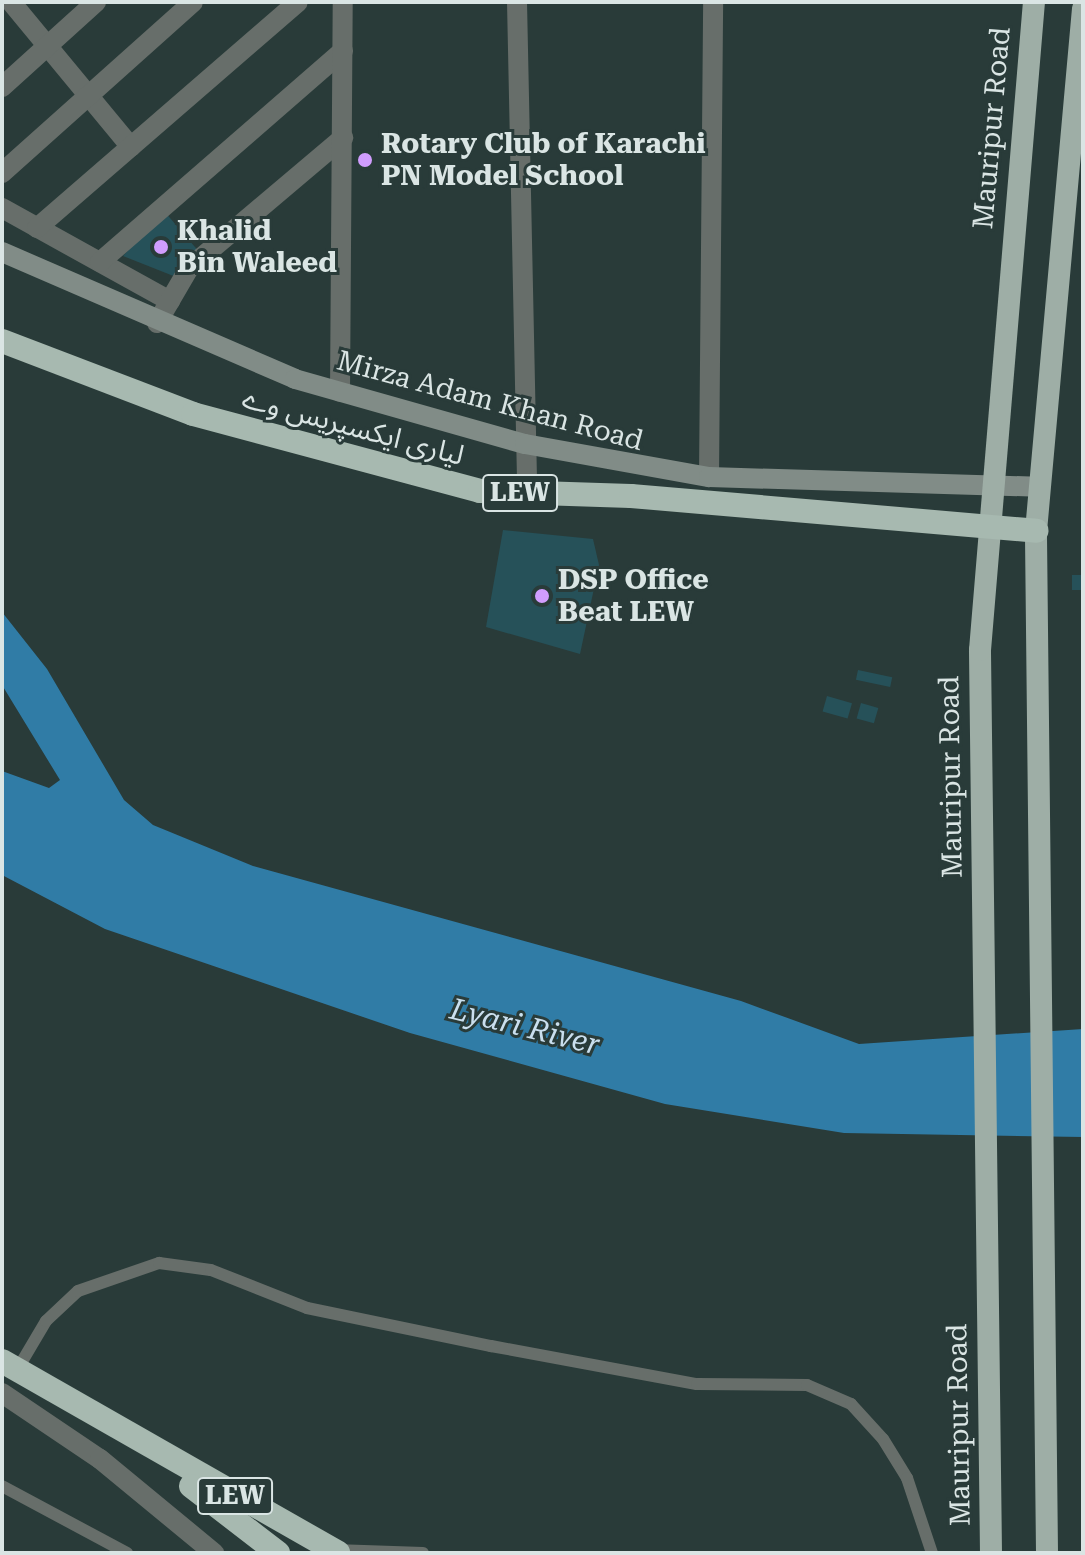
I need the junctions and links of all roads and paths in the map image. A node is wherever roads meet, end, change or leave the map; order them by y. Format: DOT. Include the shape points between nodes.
graph roads {
  1 [pos="11,2"];
  2 [pos="96,2"];
  3 [pos="193,2"];
  4 [pos="298,2"];
  5 [pos="343,2"];
  6 [pos="517,2"];
  7 [pos="713,2"];
  8 [pos="1034,2"];
  9 [pos="1083,8"];
  10 [pos="47,46"];
  11 [pos="343,51"];
  12 [pos="2,87"];
  13 [pos="88,96"];
  14 [pos="343,138"];
  15 [pos="131,147"];
  16 [pos="2,173"];
  17 [pos="2,208"];
  18 [pos="37,228"];
  19 [pos="2,252"];
  20 [pos="100,262"];
  21 [pos="170,301"];
  22 [pos="157,323"];
  23 [pos="2,341"];
  24 [pos="340,392"];
  25 [pos="525,444"];
  26 [pos="709,477"];
  27 [pos="989,487"];
  28 [pos="1038,487"];
  29 [pos="527,493"];
  30 [pos="989,528"];
  31 [pos="1036,531"];
  32 [pos="9,1366"];
  33 [pos="2,1393"];
  34 [pos="132,1440"];
  35 [pos="2,1486"];
  36 [pos="335,1551"];
  37 [pos="127,1553"];
  38 [pos="214,1553"];
  39 [pos="278,1553"];
  40 [pos="423,1553"];
  41 [pos="932,1553"];
  42 [pos="991,1553"];
  43 [pos="1047,1553"];
  1 -- 10 [label="street"];
  2 -- 10 [label="street"];
  3 -- 13 [label="street"];
  4 -- 15 [label="street"];
  5 -- 11 [label="street"];
  6 -- 25 [label="street"];
  7 -- 26 [label="street"];
  8 -- 27 [label="highway, Mauripur Road"];
  9 -- 28 [label="highway"];
  10 -- 12 [label="street"];
  10 -- 13 [label="street"];
  11 -- 14 [label="street"];
  11 -- 20 [label="street"];
  13 -- 15 [label="street"];
  13 -- 16 [label="street"];
  14 -- 21 [label="street" via="189,268"];
  14 -- 24 [label="street"];
  15 -- 18 [label="street"];
  17 -- 18 [label="street"];
  18 -- 20 [label="street"];
  19 -- 22 [label="main road, Mirza Adam Khan Road"];
  20 -- 21 [label="street"];
  21 -- 22 [label="street"];
  22 -- 24 [label="main road, Mirza Adam Khan Road"];
  23 -- 29 [label="highway, لیاری ایکسپریس وے / LEW" via="193,414 331,457 480,491"];
  24 -- 25 [label="main road, Mirza Adam Khan Road"];
  25 -- 26 [label="main road, Mirza Adam Khan Road"];
  25 -- 29 [label="street"];
  26 -- 27 [label="main road, Mirza Adam Khan Road"];
  27 -- 28 [label="main road, Mirza Adam Khan Road"];
  27 -- 30 [label="highway, Mauripur Road"];
  28 -- 31 [label="highway"];
  29 -- 30 [label="highway, لیاری ایکسپریس وے / LEW"];
  30 -- 31 [label="highway, لیاری ایکسپریس وے"];
  30 -- 42 [label="highway, Mauripur Road" via="980,650"];
  31 -- 43 [label="highway"];
  32 -- 34 [label="highway, LEW"];
  32 -- 41 [label="lane" via="78,1291 159,1263 211,1270 307,1308 491,1346 697,1384 807,1385 851,1404 883,1439 907,1478"];
  33 -- 38 [label="street" via="100,1459"];
  34 -- 36 [label="highway, LEW"];
  34 -- 39 [label="highway, LEW"];
  35 -- 37 [label="lane"];
  36 -- 40 [label="lane"];
}
